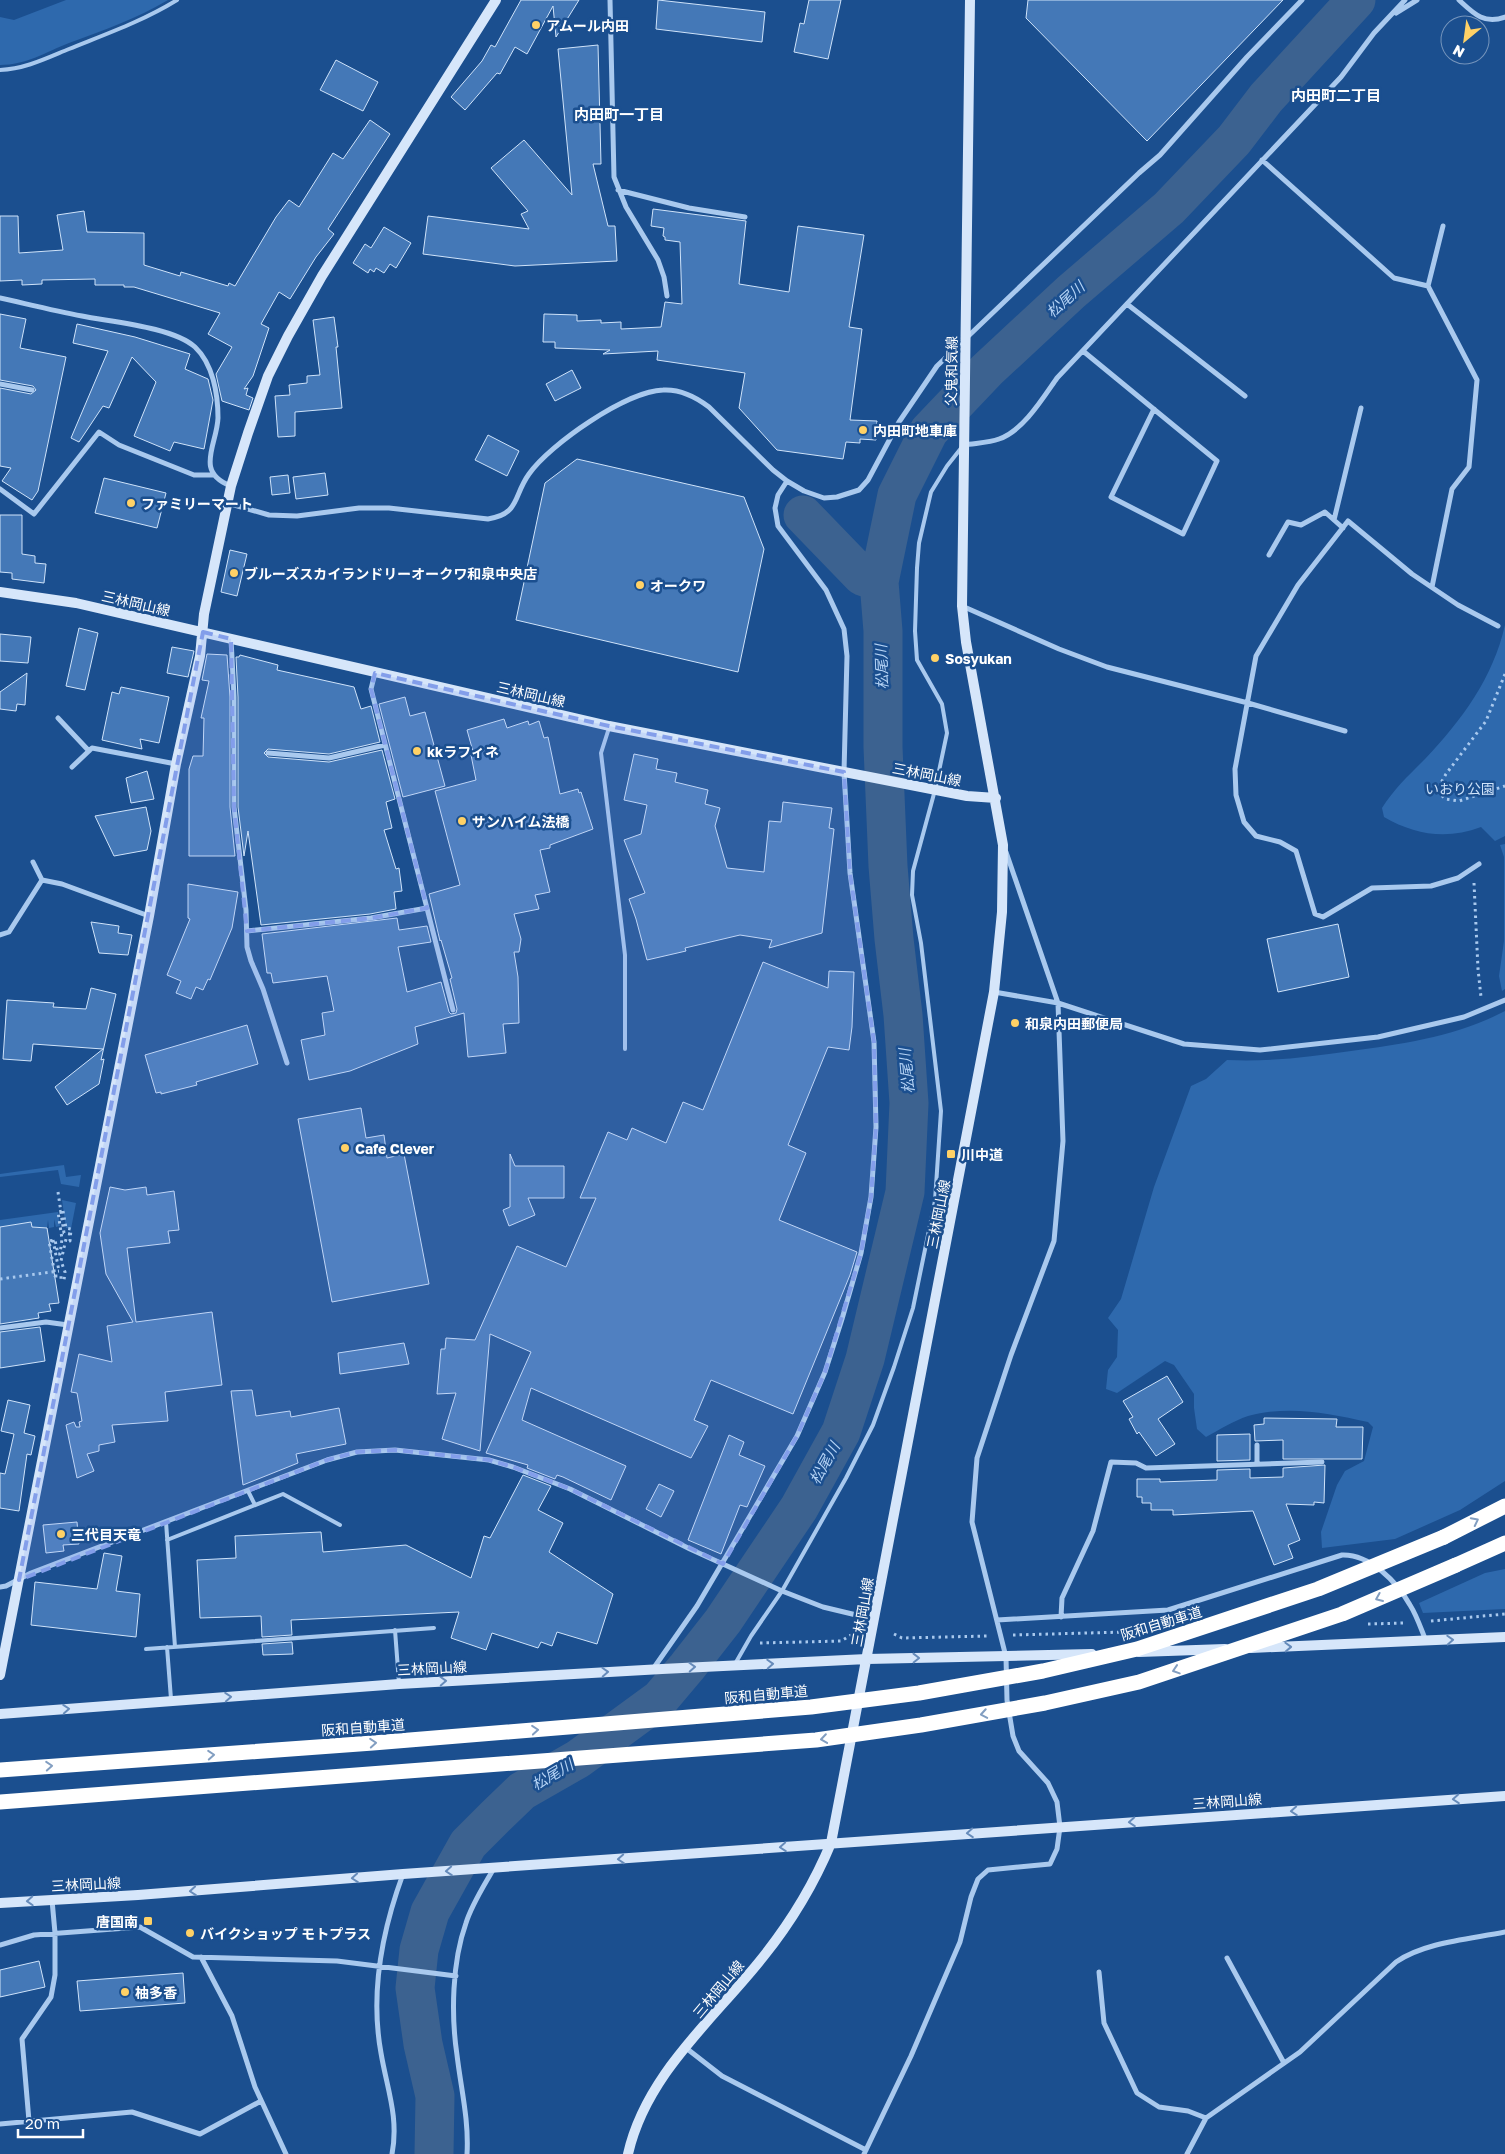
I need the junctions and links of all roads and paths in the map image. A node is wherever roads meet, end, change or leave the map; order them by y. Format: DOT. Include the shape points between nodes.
graph roads {
  1 [pos="177,0"];
  2 [pos="496,0"];
  3 [pos="610,0"];
  4 [pos="970,0"];
  5 [pos="1302,0"];
  6 [pos="1405,0"];
  7 [pos="1417,0"];
  8 [pos="1458,0"];
  9 [pos="1390,17"];
  10 [pos="1505,18"];
  11 [pos="0,70"];
  12 [pos="1262,160"];
  13 [pos="618,190"];
  14 [pos="745,217"];
  15 [pos="1442,226"];
  16 [pos="1428,286"];
  17 [pos="667,296"];
  18 [pos="0,298"];
  19 [pos="1127,304"];
  20 [pos="965,341"];
  21 [pos="1083,351"];
  22 [pos="0,384"];
  23 [pos="32,390"];
  24 [pos="1244,396"];
  25 [pos="1361,408"];
  26 [pos="1154,409"];
  27 [pos="964,445"];
  28 [pos="213,475"];
  29 [pos="787,481"];
  30 [pos="232,486"];
  31 [pos="0,490"];
  32 [pos="227,503"];
  33 [pos="1334,520"];
  34 [pos="1343,528"];
  35 [pos="1269,555"];
  36 [pos="1432,587"];
  37 [pos="0,592"];
  38 [pos="962,606"];
  39 [pos="1498,626"];
  40 [pos="203,632"];
  41 [pos="231,639"];
  42 [pos="375,673"];
  43 [pos="1505,674"];
  44 [pos="1248,702"];
  45 [pos="58,718"];
  46 [pos="609,726"];
  47 [pos="1345,731"];
  48 [pos="385,745"];
  49 [pos="89,751"];
  50 [pos="268,753"];
  51 [pos="176,764"];
  52 [pos="72,767"];
  53 [pos="849,773"];
  54 [pos="1505,786"];
  55 [pos="931,789"];
  56 [pos="996,798"];
  57 [pos="1003,845"];
  58 [pos="33,862"];
  59 [pos="1479,864"];
  60 [pos="1473,868"];
  61 [pos="42,880"];
  62 [pos="427,908"];
  63 [pos="149,916"];
  64 [pos="247,931"];
  65 [pos="0,935"];
  66 [pos="994,992"];
  67 [pos="1505,1000"];
  68 [pos="1058,1003"];
  69 [pos="1484,1009"];
  70 [pos="453,1010"];
  71 [pos="624,1049"];
  72 [pos="287,1063"];
  73 [pos="58,1192"];
  74 [pos="61,1212"];
  75 [pos="64,1232"];
  76 [pos="71,1234"];
  77 [pos="86,1238"];
  78 [pos="52,1240"];
  79 [pos="56,1259"];
  80 [pos="59,1271"];
  81 [pos="54,1272"];
  82 [pos="65,1274"];
  83 [pos="78,1277"];
  84 [pos="0,1279"];
  85 [pos="68,1325"];
  86 [pos="0,1328"];
  87 [pos="1256,1445"];
  88 [pos="1322,1462"];
  89 [pos="1258,1464"];
  90 [pos="248,1491"];
  91 [pos="255,1505"];
  92 [pos="1505,1506"];
  93 [pos="166,1522"];
  94 [pos="340,1525"];
  95 [pos="167,1540"];
  96 [pos="1505,1542"];
  97 [pos="723,1564"];
  98 [pos="18,1580"];
  99 [pos="0,1587"];
  100 [pos="782,1591"];
  101 [pos="1061,1617"];
  102 [pos="874,1619"];
  103 [pos="997,1620"];
  104 [pos="434,1628"];
  105 [pos="394,1630"];
  106 [pos="851,1635"];
  107 [pos="1505,1637"];
  108 [pos="1426,1641"];
  109 [pos="747,1644"];
  110 [pos="175,1646"];
  111 [pos="167,1647"];
  112 [pos="146,1648"];
  113 [pos="1006,1657"];
  114 [pos="867,1658"];
  115 [pos="734,1666"];
  116 [pos="657,1669"];
  117 [pos="0,1676"];
  118 [pos="399,1684"];
  119 [pos="171,1701"];
  120 [pos="0,1714"];
  121 [pos="0,1770"];
  122 [pos="1505,1796"];
  123 [pos="0,1802"];
  124 [pos="1060,1827"];
  125 [pos="831,1843"];
  126 [pos="494,1868"];
  127 [pos="403,1874"];
  128 [pos="52,1900"];
  129 [pos="0,1903"];
  130 [pos="1505,1932"];
  131 [pos="55,1933"];
  132 [pos="0,1945"];
  133 [pos="201,1957"];
  134 [pos="1227,1958"];
  135 [pos="379,1966"];
  136 [pos="1099,1972"];
  137 [pos="456,1976"];
  138 [pos="686,2048"];
  139 [pos="1284,2063"];
  140 [pos="262,2100"];
  141 [pos="1206,2118"];
  142 [pos="29,2121"];
  143 [pos="0,2124"];
  144 [pos="866,2152"];
  145 [pos="286,2154"];
  146 [pos="392,2154"];
  147 [pos="467,2154"];
  148 [pos="628,2154"];
  149 [pos="1187,2154"];
  1 -- 11 [label="lane" via="136,22 36,62"];
  2 -- 30 [label="main road" via="322,276 288,336 268,376"];
  3 -- 13 [label="street" via="614,177"];
  4 -- 20 [label="main road, 父鬼和気線"];
  5 -- 20 [label="street" via="1160,155"];
  6 -- 9 [label="street"];
  7 -- 9 [label="street"];
  8 -- 10 [label="street" via="1481,19"];
  9 -- 12 [label="street" via="1341,77"];
  12 -- 16 [label="street" via="1394,278"];
  12 -- 19 [label="street"];
  13 -- 14 [label="street" via="689,208"];
  13 -- 17 [label="street" via="658,260"];
  15 -- 16 [label="street"];
  16 -- 36 [label="street" via="1477,380 1469,467 1452,488"];
  18 -- 28 [label="street" via="149,328 182,337 194,346 210,368 215,390 218,419 210,455"];
  19 -- 21 [label="street"];
  19 -- 24 [label="street"];
  20 -- 27 [label="main road, 父鬼和気線"];
  20 -- 29 [label="street" via="938,366 899,422 860,490 824,498"];
  21 -- 26 [label="street"];
  21 -- 27 [label="street" via="1012,433 998,440"];
  22 -- 23 [label="street"];
  25 -- 33 [label="street"];
  26 -- 26 [label="street" via="1111,497 1183,534 1217,461"];
  27 -- 38 [label="main road, 父鬼和気線"];
  27 -- 55 [label="lane" via="931,492 916,568 916,660 942,704 947,733"];
  28 -- 30 [label="street"];
  28 -- 31 [label="street" via="194,475 119,445 99,432 34,514"];
  29 -- 32 [label="street" via="709,407 686,394 663,390 628,398 563,441 529,474 511,511 501,517 488,519 389,508 359,508 297,516 269,515"];
  29 -- 53 [label="street" via="778,495 775,508 778,526 826,590 844,629"];
  30 -- 32 [label="main road"];
  32 -- 40 [label="main road"];
  33 -- 34 [label="street"];
  33 -- 35 [label="street" via="1325,512 1301,525 1288,522"];
  34 -- 36 [label="street" via="1348,521"];
  34 -- 44 [label="street" via="1298,585 1256,656"];
  36 -- 39 [label="street"];
  37 -- 40 [label="main road, 三林岡山線" via="76,604"];
  38 -- 44 [label="street" via="1107,667"];
  38 -- 56 [label="main road, 父鬼和気線"];
  40 -- 41 [label="main road, 三林岡山線"];
  40 -- 51 [label="main road"];
  41 -- 42 [label="main road, 三林岡山線"];
  41 -- 64 [label="street" via="234,807"];
  42 -- 46 [label="main road, 三林岡山線"];
  42 -- 48 [label="street" via="371,689"];
  43 -- 54 [label="path" via="1486,721 1437,790 1445,799 1459,800"];
  44 -- 47 [label="street"];
  44 -- 60 [label="street" via="1235,770 1236,795 1244,822 1256,836 1280,842 1296,851 1316,914 1322,916 1372,888 1431,886 1458,878"];
  45 -- 49 [label="street"];
  46 -- 53 [label="main road, 三林岡山線"];
  46 -- 71 [label="lane" via="601,752 625,955"];
  48 -- 50 [label="street" via="329,758"];
  48 -- 62 [label="street"];
  49 -- 51 [label="street" via="92,748"];
  49 -- 52 [label="street"];
  51 -- 63 [label="main road"];
  53 -- 55 [label="main road, 三林岡山線"];
  53 -- 97 [label="street" via="850,874 874,1042 876,1127 871,1197 861,1253 825,1372 796,1436"];
  55 -- 56 [label="main road, 三林岡山線"];
  55 -- 100 [label="lane" via="913,872 912,895 921,943 941,1111 934,1201 912,1308 873,1425"];
  56 -- 57 [label="main road, 三林岡山線"];
  57 -- 66 [label="main road, 三林岡山線" via="1002,912"];
  57 -- 68 [label="street"];
  58 -- 61 [label="street"];
  59 -- 60 [label="street"];
  60 -- 69 [label="path" via="1478,969"];
  61 -- 63 [label="street" via="62,884"];
  61 -- 65 [label="street" via="9,932"];
  62 -- 64 [label="street" via="371,918"];
  62 -- 70 [label="street"];
  63 -- 77 [label="main road"];
  64 -- 72 [label="street" via="251,961"];
  66 -- 68 [label="street"];
  66 -- 102 [label="main road, 三林岡山線"];
  67 -- 69 [label="street"];
  68 -- 69 [label="street" via="1184,1044 1260,1050 1378,1037 1464,1017"];
  68 -- 103 [label="street" via="1062,1141 1054,1241 977,1458 972,1522"];
  73 -- 74 [label="path"];
  74 -- 75 [label="path"];
  74 -- 76 [label="path" via="64,1211 66,1228 71,1229"];
  74 -- 78 [label="path" via="58,1212 62,1239 60,1254 55,1240"];
  75 -- 76 [label="path"];
  75 -- 79 [label="path" via="61,1257"];
  76 -- 77 [label="path"];
  76 -- 82 [label="path" via="70,1240 66,1239 61,1261"];
  77 -- 83 [label="main road"];
  78 -- 79 [label="path"];
  78 -- 81 [label="path" via="49,1241"];
  79 -- 80 [label="path"];
  80 -- 81 [label="path"];
  80 -- 82 [label="path"];
  81 -- 82 [label="path" via="64,1280"];
  81 -- 84 [label="path"];
  82 -- 83 [label="path"];
  83 -- 85 [label="main road"];
  85 -- 86 [label="street" via="46,1322"];
  85 -- 98 [label="main road"];
  87 -- 89 [label="street"];
  88 -- 89 [label="street"];
  89 -- 101 [label="street" via="1146,1468 1136,1463 1111,1462 1093,1531 1062,1598"];
  90 -- 91 [label="lane"];
  90 -- 93 [label="street"];
  90 -- 97 [label="street" via="327,1460 357,1452 395,1450 489,1460 570,1489"];
  91 -- 94 [label="lane" via="283,1494"];
  91 -- 95 [label="lane"];
  121 -- 92 [label="highway, 阪和自動車道, one-way, bridge" via="800,1708 1043,1671 1137,1649 1318,1589 1444,1536"];
  93 -- 95 [label="lane"];
  93 -- 98 [label="street"];
  95 -- 110 [label="lane"];
  96 -- 123 [label="highway, one-way, bridge" via="1342,1614 1139,1682 921,1725 806,1741"];
  97 -- 100 [label="street"];
  97 -- 116 [label="street"];
  98 -- 99 [label="street"];
  98 -- 117 [label="main road"];
  100 -- 102 [label="street" via="823,1607"];
  100 -- 109 [label="lane"];
  101 -- 103 [label="street"];
  101 -- 108 [label="street" via="1168,1610 1342,1555 1352,1555 1370,1563 1393,1582 1410,1605"];
  102 -- 114 [label="main road, 三林岡山線"];
  103 -- 113 [label="street"];
  104 -- 105 [label="lane"];
  105 -- 110 [label="lane"];
  105 -- 118 [label="lane"];
  106 -- 109 [label="path" via="840,1641"];
  108 -- 107 [label="main road, 三林岡山線, one-way"];
  113 -- 108 [label="main road, 三林岡山線, one-way"];
  109 -- 115 [label="lane"];
  110 -- 111 [label="lane"];
  111 -- 112 [label="lane"];
  111 -- 119 [label="lane"];
  114 -- 113 [label="main road, 三林岡山線, one-way"];
  113 -- 124 [label="street" via="1007,1700 1013,1736 1019,1751 1048,1783 1057,1802"];
  115 -- 114 [label="main road, 三林岡山線, one-way"];
  114 -- 125 [label="main road, 三林岡山線"];
  116 -- 115 [label="main road, 三林岡山線, one-way"];
  118 -- 116 [label="main road, 三林岡山線, one-way"];
  119 -- 118 [label="main road, 三林岡山線, one-way"];
  120 -- 119 [label="main road, 三林岡山線, one-way"];
  122 -- 124 [label="main road, 三林岡山線, one-way"];
  124 -- 125 [label="main road, 三林岡山線, one-way"];
  124 -- 144 [label="street" via="1057,1848 1050,1864 988,1870 978,1879 960,1942"];
  125 -- 126 [label="main road, 三林岡山線, one-way"];
  125 -- 138 [label="main road, 三林岡山線" via="797,1910 763,1957"];
  126 -- 127 [label="main road, 三林岡山線, one-way"];
  126 -- 137 [label="street" via="466,1922 459,1946"];
  127 -- 128 [label="main road, 三林岡山線, one-way"];
  127 -- 135 [label="street" via="390,1910"];
  128 -- 129 [label="main road, 三林岡山線, one-way"];
  128 -- 131 [label="street"];
  130 -- 139 [label="street" via="1408,1954"];
  131 -- 132 [label="street" via="34,1935"];
  131 -- 133 [label="street" via="140,1927 193,1957"];
  131 -- 142 [label="street" via="55,1975 51,1997 22,2038"];
  133 -- 135 [label="street" via="337,1961"];
  133 -- 140 [label="street" via="232,2016"];
  134 -- 139 [label="street"];
  135 -- 137 [label="street"];
  135 -- 146 [label="street" via="381,2052 396,2134"];
  136 -- 141 [label="street" via="1104,2024 1137,2093 1159,2107 1188,2111"];
  137 -- 147 [label="street" via="453,2018 468,2125"];
  138 -- 144 [label="street" via="722,2076"];
  138 -- 148 [label="main road, 三林岡山線" via="654,2092 634,2133"];
  139 -- 141 [label="street"];
  140 -- 142 [label="street" via="200,2134 132,2112"];
  140 -- 145 [label="street"];
  141 -- 149 [label="street"];
  142 -- 143 [label="street"];
}
